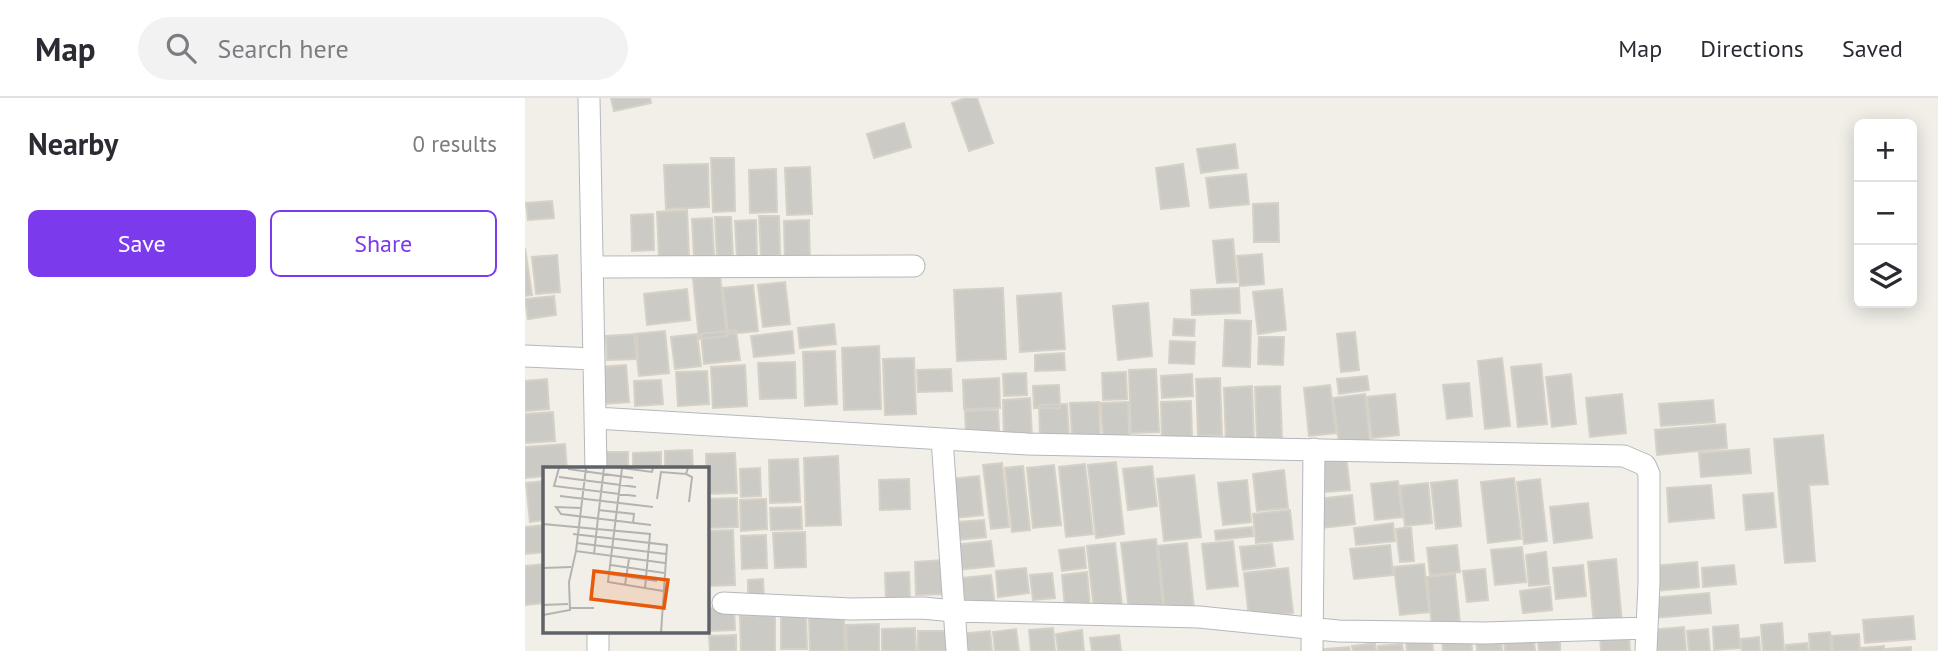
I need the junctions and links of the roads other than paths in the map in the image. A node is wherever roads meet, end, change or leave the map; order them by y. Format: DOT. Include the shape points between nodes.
graph roads {
  1 [pos="589,98"];
  2 [pos="593,267"];
  3 [pos="915,267"];
  4 [pos="525,356"];
  5 [pos="594,359"];
  6 [pos="596,418"];
  7 [pos="942,439"];
  8 [pos="1314,449"];
  9 [pos="596,467"];
  10 [pos="723,603"];
  11 [pos="953,611"];
  12 [pos="1647,628"];
  13 [pos="1313,640"];
  14 [pos="957,651"];
  15 [pos="1646,651"];
  1 -- 2 [label="street"];
  2 -- 3 [label="street"];
  2 -- 5 [label="street"];
  4 -- 5 [label="street"];
  5 -- 6 [label="street"];
  6 -- 7 [label="street"];
  6 -- 9 [label="street"];
  7 -- 8 [label="street"];
  7 -- 11 [label="street"];
  8 -- 12 [label="street" via="1606,454 1637,460 1649,474"];
  8 -- 13 [label="street"];
  10 -- 11 [label="street"];
  11 -- 13 [label="street" via="1199,617"];
  11 -- 14 [label="street"];
  12 -- 13 [label="street"];
  12 -- 15 [label="street"];
}
